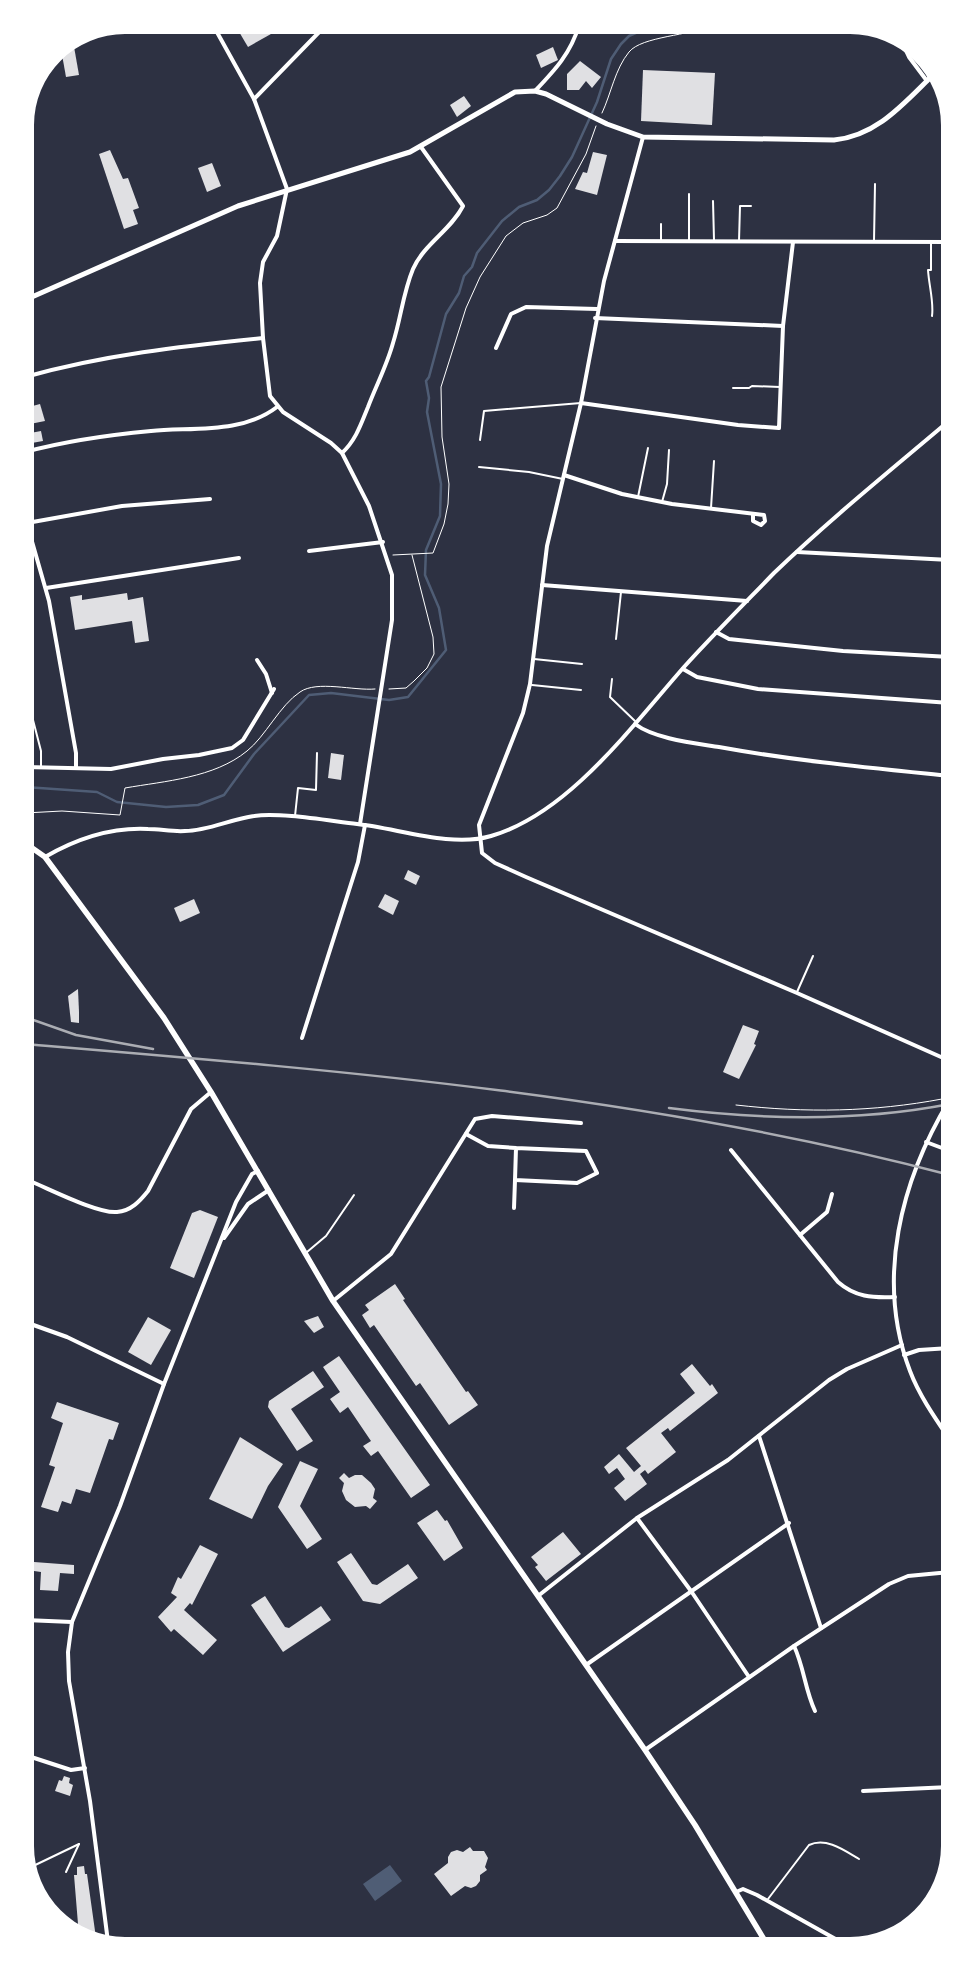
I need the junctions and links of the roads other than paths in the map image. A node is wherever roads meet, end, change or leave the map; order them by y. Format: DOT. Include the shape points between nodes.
graph roads {
  1 [pos="218,34"];
  2 [pos="317,34"];
  3 [pos="576,34"];
  4 [pos="908,54"];
  5 [pos="927,81"];
  6 [pos="536,91"];
  7 [pos="254,99"];
  8 [pos="643,137"];
  9 [pos="421,148"];
  10 [pos="875,184"];
  11 [pos="287,189"];
  12 [pos="689,194"];
  13 [pos="713,201"];
  14 [pos="751,206"];
  15 [pos="661,224"];
  16 [pos="689,240"];
  17 [pos="714,240"];
  18 [pos="614,241"];
  19 [pos="661,241"];
  20 [pos="739,241"];
  21 [pos="793,242"];
  22 [pos="941,242"];
  23 [pos="874,243"];
  24 [pos="931,243"];
  25 [pos="34,296"];
  26 [pos="597,309"];
  27 [pos="932,316"];
  28 [pos="595,318"];
  29 [pos="782,326"];
  30 [pos="263,338"];
  31 [pos="496,348"];
  32 [pos="34,375"];
  33 [pos="780,387"];
  34 [pos="733,388"];
  35 [pos="581,403"];
  36 [pos="277,407"];
  37 [pos="941,428"];
  38 [pos="480,440"];
  39 [pos="648,448"];
  40 [pos="34,450"];
  41 [pos="669,450"];
  42 [pos="342,453"];
  43 [pos="714,461"];
  44 [pos="479,467"];
  45 [pos="563,477"];
  46 [pos="638,497"];
  47 [pos="210,499"];
  48 [pos="662,502"];
  49 [pos="711,509"];
  50 [pos="753,514"];
  51 [pos="34,522"];
  52 [pos="383,542"];
  53 [pos="34,547"];
  54 [pos="309,551"];
  55 [pos="796,552"];
  56 [pos="239,558"];
  57 [pos="941,560"];
  58 [pos="542,585"];
  59 [pos="46,588"];
  60 [pos="621,592"];
  61 [pos="747,601"];
  62 [pos="716,632"];
  63 [pos="616,639"];
  64 [pos="941,656"];
  65 [pos="534,659"];
  66 [pos="257,660"];
  67 [pos="582,664"];
  68 [pos="683,669"];
  69 [pos="612,679"];
  70 [pos="530,684"];
  71 [pos="581,690"];
  72 [pos="941,702"];
  73 [pos="636,723"];
  74 [pos="34,725"];
  75 [pos="317,753"];
  76 [pos="34,767"];
  77 [pos="41,767"];
  78 [pos="76,768"];
  79 [pos="941,775"];
  80 [pos="295,818"];
  81 [pos="360,824"];
  82 [pos="365,825"];
  83 [pos="479,839"];
  84 [pos="34,850"];
  85 [pos="44,857"];
  86 [pos="813,956"];
  87 [pos="797,992"];
  88 [pos="302,1038"];
  89 [pos="941,1056"];
  90 [pos="211,1092"];
  91 [pos="941,1115"];
  92 [pos="581,1123"];
  93 [pos="466,1134"];
  94 [pos="926,1142"];
  95 [pos="516,1148"];
  96 [pos="941,1148"];
  97 [pos="731,1150"];
  98 [pos="258,1170"];
  99 [pos="515,1180"];
  100 [pos="34,1183"];
  101 [pos="269,1190"];
  102 [pos="832,1194"];
  103 [pos="354,1195"];
  104 [pos="514,1208"];
  105 [pos="800,1234"];
  106 [pos="221,1242"];
  107 [pos="306,1254"];
  108 [pos="895,1297"];
  109 [pos="332,1301"];
  110 [pos="34,1325"];
  111 [pos="902,1346"];
  112 [pos="941,1349"];
  113 [pos="904,1355"];
  114 [pos="164,1384"];
  115 [pos="941,1425"];
  116 [pos="759,1436"];
  117 [pos="637,1518"];
  118 [pos="789,1523"];
  119 [pos="941,1573"];
  120 [pos="691,1591"];
  121 [pos="538,1596"];
  122 [pos="34,1620"];
  123 [pos="72,1622"];
  124 [pos="821,1628"];
  125 [pos="794,1646"];
  126 [pos="586,1665"];
  127 [pos="749,1677"];
  128 [pos="815,1711"];
  129 [pos="646,1750"];
  130 [pos="34,1758"];
  131 [pos="85,1768"];
  132 [pos="941,1787"];
  133 [pos="863,1791"];
  134 [pos="859,1859"];
  135 [pos="35,1865"];
  136 [pos="66,1872"];
  137 [pos="736,1892"];
  138 [pos="767,1901"];
  139 [pos="107,1936"];
  140 [pos="763,1937"];
  141 [pos="832,1937"];
  1 -- 7 [label="street"];
  2 -- 7 [label="street"];
  3 -- 6 [label="street" via="565,59"];
  4 -- 5 [label="street"];
  5 -- 8 [label="street" via="891,116 873,128 846,138"];
  6 -- 8 [label="street"];
  6 -- 9 [label="street" via="524,90 505,96"];
  7 -- 11 [label="street"];
  8 -- 18 [label="street"];
  9 -- 11 [label="street"];
  9 -- 42 [label="street" via="463,206 457,218 422,254 414,267 386,364 354,440"];
  10 -- 23 [label="lane"];
  11 -- 25 [label="street" via="213,216"];
  11 -- 30 [label="street" via="277,236 261,270"];
  12 -- 16 [label="lane"];
  13 -- 17 [label="lane"];
  14 -- 20 [label="lane" via="740,206"];
  15 -- 19 [label="lane"];
  16 -- 17 [label="street"];
  16 -- 19 [label="street"];
  17 -- 20 [label="street"];
  18 -- 19 [label="street"];
  18 -- 26 [label="street"];
  20 -- 21 [label="street"];
  21 -- 23 [label="street"];
  21 -- 29 [label="street"];
  22 -- 24 [label="street"];
  23 -- 24 [label="street"];
  24 -- 27 [label="lane" via="932,270 928,270 934,306"];
  26 -- 28 [label="street"];
  26 -- 31 [label="street" via="526,307 511,314"];
  28 -- 29 [label="street"];
  28 -- 35 [label="street"];
  29 -- 33 [label="street"];
  30 -- 32 [label="street" via="138,352"];
  30 -- 36 [label="street" via="270,396"];
  33 -- 34 [label="lane"];
  33 -- 35 [label="street" via="779,428"];
  35 -- 38 [label="lane" via="484,411"];
  35 -- 45 [label="street"];
  36 -- 40 [label="street" via="260,418 229,426 113,435"];
  36 -- 42 [label="street"];
  37 -- 55 [label="street"];
  39 -- 46 [label="lane"];
  41 -- 48 [label="lane"];
  42 -- 52 [label="street"];
  43 -- 49 [label="lane"];
  44 -- 45 [label="lane"];
  45 -- 46 [label="street"];
  45 -- 58 [label="street" via="547,546"];
  46 -- 48 [label="street"];
  47 -- 51 [label="street" via="138,504"];
  48 -- 49 [label="street"];
  49 -- 50 [label="street"];
  52 -- 54 [label="street"];
  52 -- 81 [label="street" via="392,575 393,605"];
  53 -- 59 [label="street"];
  55 -- 57 [label="street"];
  55 -- 61 [label="street"];
  56 -- 59 [label="street"];
  58 -- 60 [label="street"];
  58 -- 65 [label="street"];
  59 -- 78 [label="street"];
  60 -- 61 [label="street"];
  60 -- 63 [label="lane"];
  61 -- 62 [label="street"];
  62 -- 64 [label="street" via="728,639 843,651"];
  62 -- 68 [label="street"];
  65 -- 67 [label="lane"];
  65 -- 70 [label="street"];
  66 -- 78 [label="street" via="273,691 243,740 232,748 110,769"];
  68 -- 72 [label="street" via="697,677 758,689"];
  68 -- 73 [label="street"];
  69 -- 73 [label="lane" via="610,697"];
  70 -- 71 [label="lane"];
  70 -- 83 [label="street" via="523,713 485,806 479,825"];
  73 -- 79 [label="street" via="642,730 684,742 794,760"];
  73 -- 83 [label="street" via="556,803 523,823"];
  74 -- 77 [label="lane"];
  75 -- 80 [label="lane" via="316,790 298,788"];
  76 -- 77 [label="street"];
  77 -- 78 [label="street"];
  80 -- 81 [label="street"];
  80 -- 85 [label="street" via="255,816 188,832 144,828 107,832 83,838"];
  81 -- 82 [label="street"];
  82 -- 83 [label="street" via="446,838"];
  82 -- 88 [label="street" via="358,862"];
  83 -- 87 [label="street" via="482,853 495,863"];
  84 -- 85 [label="main road"];
  85 -- 90 [label="main road" via="164,1018"];
  86 -- 87 [label="lane"];
  87 -- 89 [label="street"];
  90 -- 98 [label="main road"];
  90 -- 100 [label="street" via="191,1109 148,1191 140,1202 128,1209 117,1212 102,1210"];
  91 -- 94 [label="street"];
  92 -- 93 [label="street" via="480,1117 475,1119"];
  93 -- 95 [label="street" via="488,1146"];
  93 -- 109 [label="street" via="391,1254"];
  94 -- 96 [label="street"];
  94 -- 108 [label="street" via="907,1194 895,1249"];
  95 -- 99 [label="street"];
  95 -- 99 [label="street" via="586,1151 597,1173 577,1183"];
  97 -- 105 [label="street"];
  98 -- 101 [label="main road"];
  98 -- 106 [label="street" via="242,1189"];
  99 -- 104 [label="street"];
  101 -- 106 [label="street" via="248,1204"];
  101 -- 107 [label="main road"];
  102 -- 105 [label="street" via="827,1212"];
  103 -- 107 [label="lane" via="326,1236"];
  105 -- 108 [label="street" via="848,1291 873,1298"];
  106 -- 114 [label="street"];
  107 -- 109 [label="main road"];
  108 -- 111 [label="street"];
  109 -- 121 [label="main road"];
  110 -- 114 [label="street" via="67,1337"];
  111 -- 113 [label="street"];
  111 -- 116 [label="street" via="841,1372"];
  112 -- 113 [label="street"];
  113 -- 115 [label="street" via="919,1390"];
  114 -- 123 [label="street" via="120,1506"];
  116 -- 117 [label="street" via="728,1460"];
  116 -- 118 [label="street"];
  117 -- 120 [label="street"];
  117 -- 121 [label="street"];
  118 -- 120 [label="street"];
  118 -- 124 [label="street"];
  119 -- 124 [label="street" via="898,1580"];
  120 -- 126 [label="street"];
  120 -- 127 [label="street"];
  121 -- 126 [label="main road"];
  122 -- 123 [label="street"];
  123 -- 131 [label="street" via="69,1681"];
  124 -- 125 [label="street"];
  125 -- 127 [label="street"];
  125 -- 128 [label="street" via="802,1662"];
  126 -- 129 [label="main road"];
  127 -- 129 [label="street"];
  129 -- 137 [label="main road"];
  130 -- 131 [label="street" via="71,1770"];
  131 -- 139 [label="street"];
  132 -- 133 [label="street"];
  134 -- 138 [label="lane" via="826,1843 817,1841 809,1844"];
  135 -- 136 [label="lane" via="79,1844"];
  137 -- 138 [label="street" via="744,1889"];
  137 -- 140 [label="main road"];
  138 -- 141 [label="street"];
}
